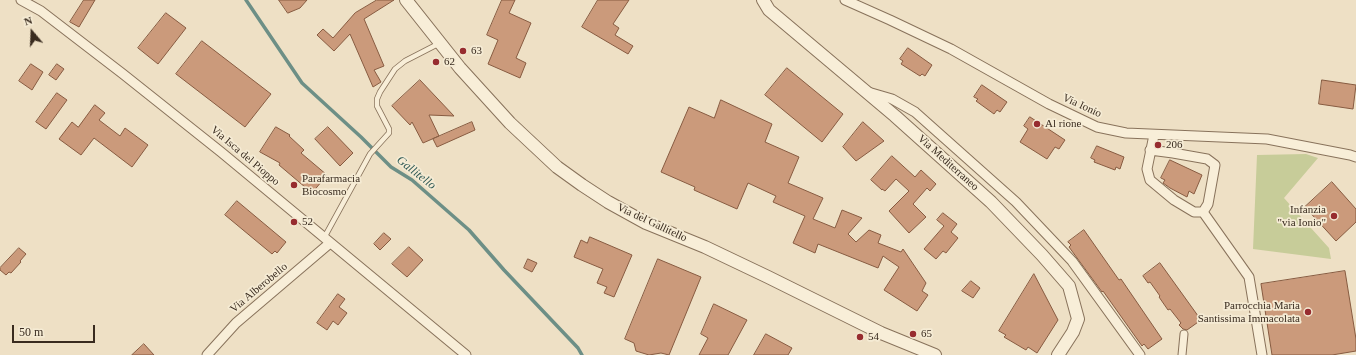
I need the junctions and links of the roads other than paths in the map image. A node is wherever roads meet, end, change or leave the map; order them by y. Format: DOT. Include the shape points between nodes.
graph roads {
  1 [pos="21,0"];
  2 [pos="406,0"];
  3 [pos="764,0"];
  4 [pos="845,0"];
  5 [pos="440,43"];
  6 [pos="868,92"];
  7 [pos="1154,135"];
  8 [pos="1150,150"];
  9 [pos="1356,157"];
  10 [pos="1203,212"];
  11 [pos="327,240"];
  12 [pos="1184,334"];
  13 [pos="207,355"];
  14 [pos="466,355"];
  15 [pos="936,355"];
  16 [pos="1058,355"];
  17 [pos="1140,355"];
  18 [pos="1182,355"];
  19 [pos="1262,355"];
  1 -- 11 [label="street, Via Isca del Pioppo" via="41,11 123,74"];
  2 -- 5 [label="street, Via del Gallitello"];
  3 -- 6 [label="street, Via Mediterraneo" via="769,10"];
  4 -- 7 [label="street, Via Ionio" via="951,49 1049,104 1097,127"];
  5 -- 11 [label="lane" via="395,69 380,92 377,106 389,133 370,154"];
  5 -- 15 [label="street, Via del Gallitello" via="510,123 557,166 608,202 646,223 704,247 881,333"];
  6 -- 16 [label="street, Via Mediterraneo" via="991,202 1069,286 1078,318 1073,332"];
  6 -- 17 [label="street" via="892,99 915,112 1016,202 1072,261"];
  7 -- 8 [label="street"];
  7 -- 9 [label="street, Via Ionio" via="1267,139"];
  8 -- 10 [label="street" via="1147,169 1150,180 1174,200 1194,212"];
  8 -- 10 [label="street" via="1207,159 1215,165 1208,204"];
  10 -- 19 [label="street" via="1249,277"];
  11 -- 13 [label="street, Via Alberobello" via="236,323"];
  11 -- 14 [label="street, Via Isca del Pioppo"];
  12 -- 18 [label="street"];
}
